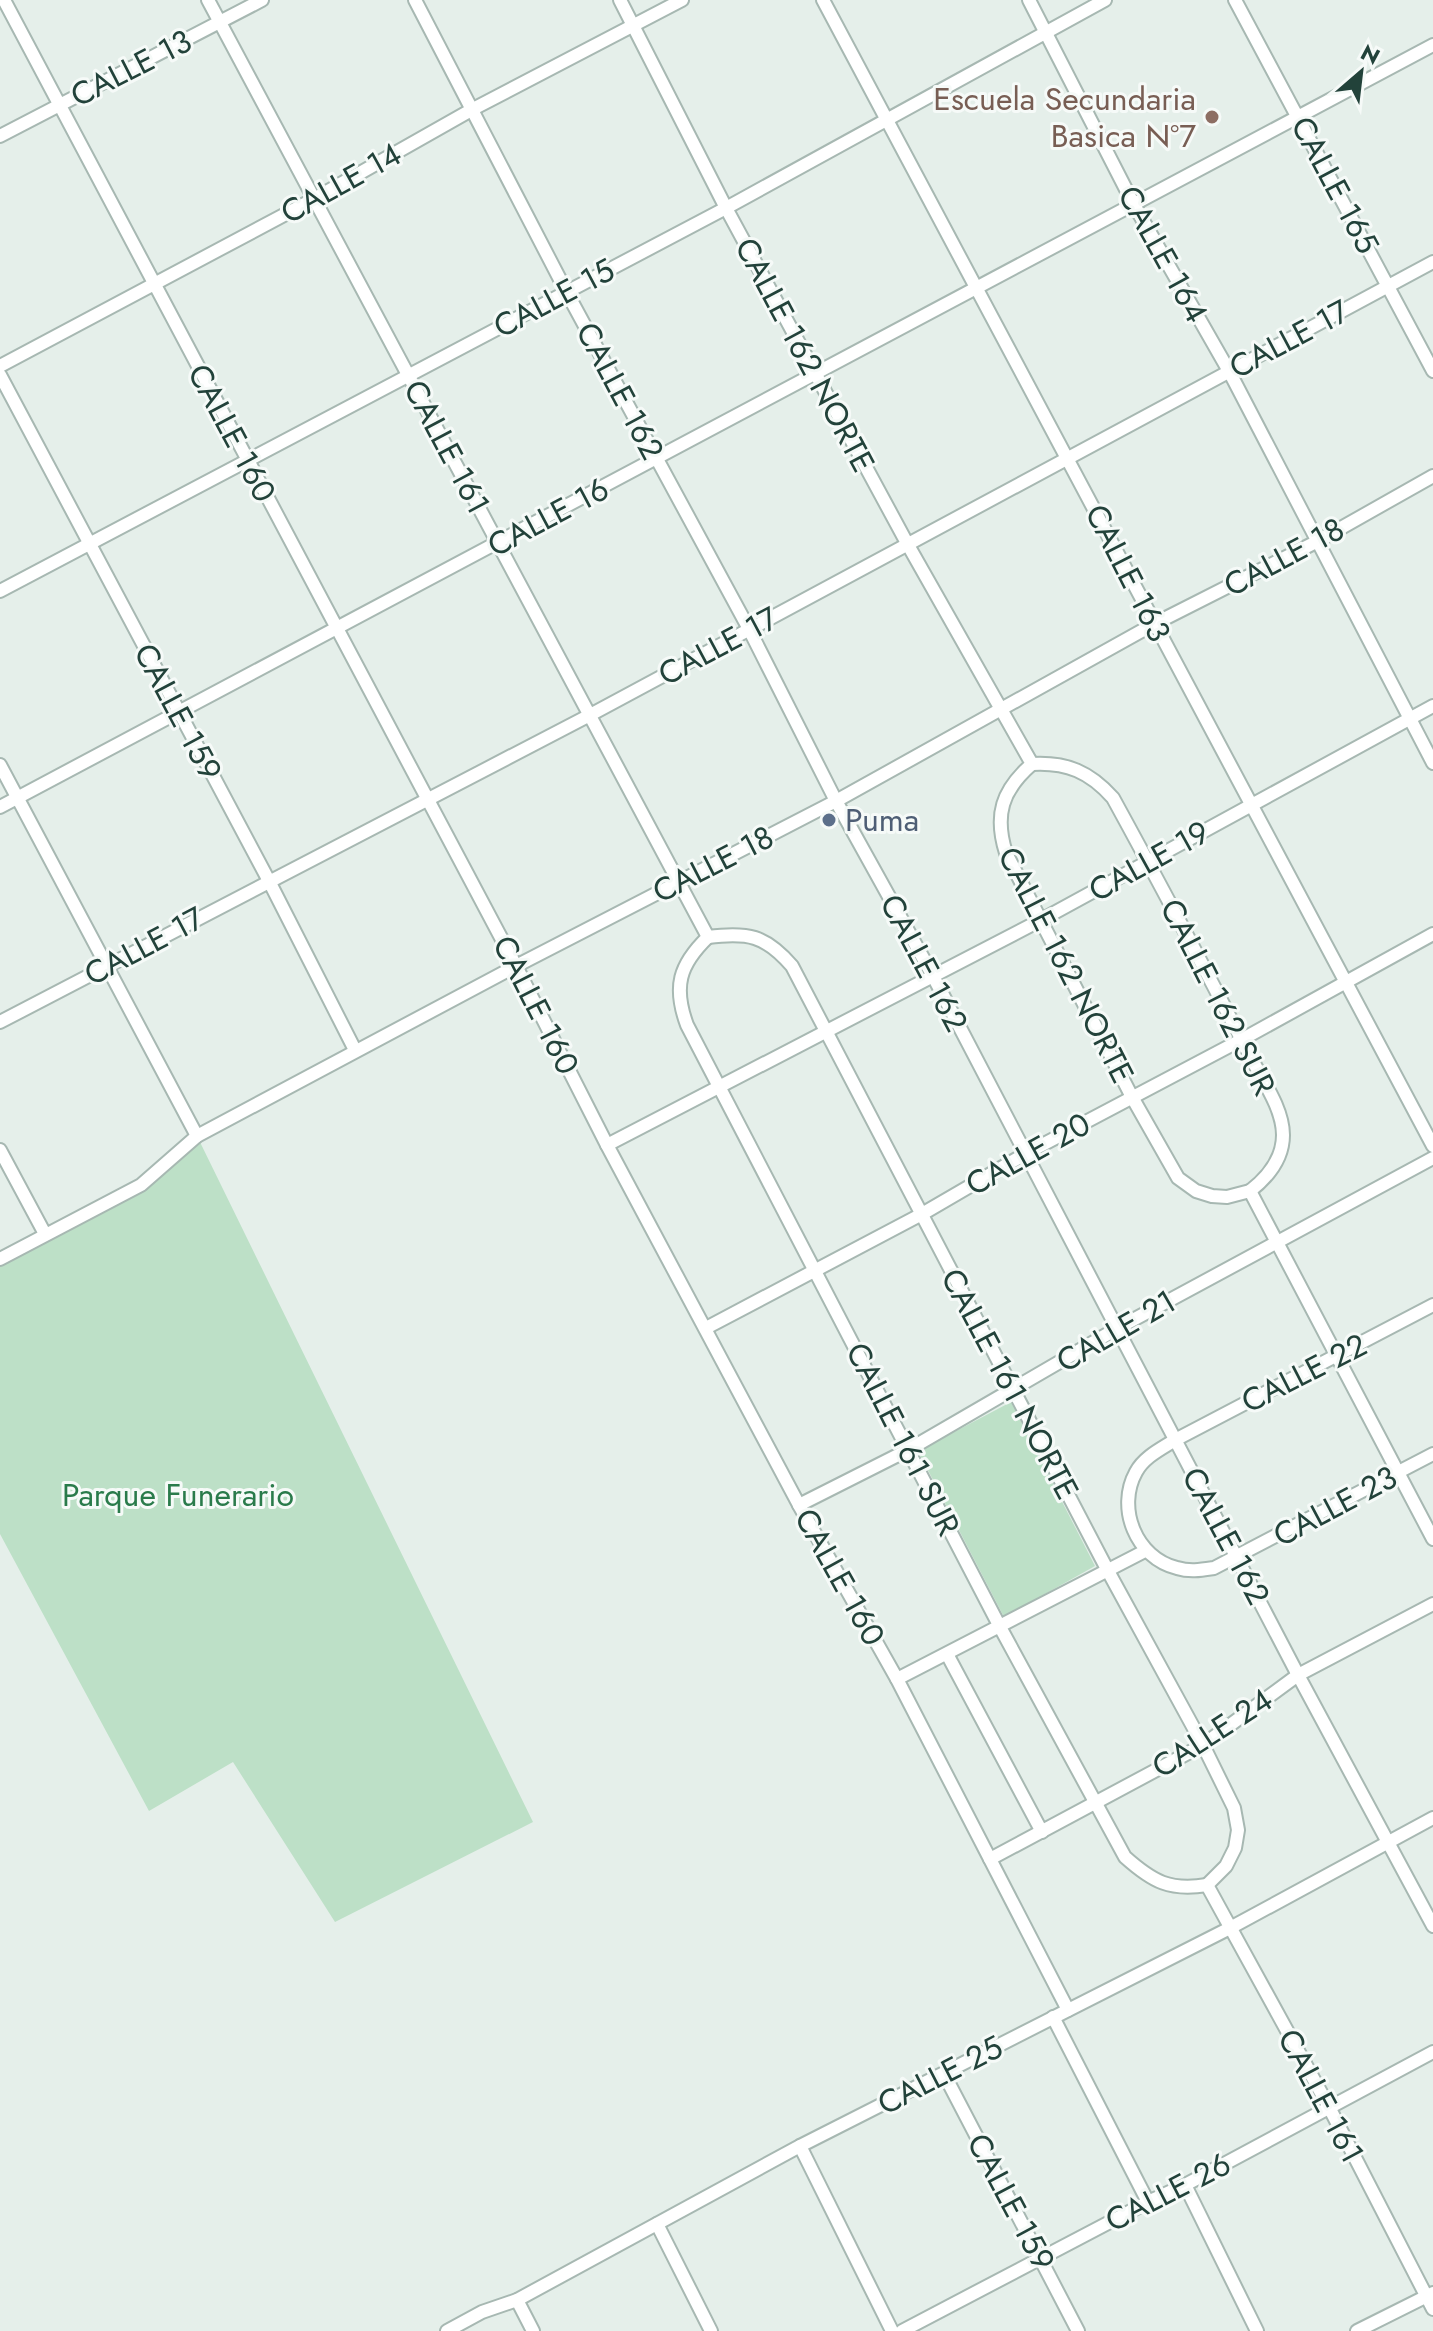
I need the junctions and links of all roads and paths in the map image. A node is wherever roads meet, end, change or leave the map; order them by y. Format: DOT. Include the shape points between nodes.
graph roads {
  1 [pos="4,0"];
  2 [pos="208,0"];
  3 [pos="262,0"];
  4 [pos="415,0"];
  5 [pos="620,0"];
  6 [pos="682,0"];
  7 [pos="823,0"];
  8 [pos="1029,0"];
  9 [pos="1105,0"];
  10 [pos="1235,0"];
  11 [pos="220,23"];
  12 [pos="634,26"];
  13 [pos="1046,31"];
  14 [pos="1433,45"];
  15 [pos="60,104"];
  16 [pos="473,109"];
  17 [pos="1299,116"];
  18 [pos="886,120"];
  19 [pos="0,136"];
  20 [pos="314,199"];
  21 [pos="1133,203"];
  22 [pos="726,208"];
  23 [pos="1433,262"];
  24 [pos="155,284"];
  25 [pos="1388,286"];
  26 [pos="976,288"];
  27 [pos="566,291"];
  28 [pos="0,366"];
  29 [pos="1229,371"];
  30 [pos="1433,371"];
  31 [pos="816,374"];
  32 [pos="0,375"];
  33 [pos="409,375"];
  34 [pos="1069,459"];
  35 [pos="657,460"];
  36 [pos="247,462"];
  37 [pos="1433,476"];
  38 [pos="1318,541"];
  39 [pos="89,543"];
  40 [pos="498,544"];
  41 [pos="908,545"];
  42 [pos="0,591"];
  43 [pos="1154,624"];
  44 [pos="336,627"];
  45 [pos="749,629"];
  46 [pos="1433,706"];
  47 [pos="1000,708"];
  48 [pos="177,712"];
  49 [pos="590,715"];
  50 [pos="1409,718"];
  51 [pos="1433,763"];
  52 [pos="1032,764"];
  53 [pos="0,765"];
  54 [pos="18,797"];
  55 [pos="427,800"];
  56 [pos="836,801"];
  57 [pos="1252,804"];
  58 [pos="0,807"];
  59 [pos="1147,861"];
  60 [pos="269,881"];
  61 [pos="679,881"];
  62 [pos="1041,920"];
  63 [pos="1433,934"];
  64 [pos="708,937"];
  65 [pos="516,966"];
  66 [pos="106,967"];
  67 [pos="933,976"];
  68 [pos="1345,981"];
  69 [pos="0,1022"];
  70 [pos="826,1031"];
  71 [pos="1241,1040"];
  72 [pos="355,1050"];
  73 [pos="719,1088"];
  74 [pos="1132,1097"];
  75 [pos="197,1136"];
  76 [pos="607,1145"];
  77 [pos="1433,1146"];
  78 [pos="0,1150"];
  79 [pos="1025,1154"];
  80 [pos="1433,1158"];
  81 [pos="1250,1191"];
  82 [pos="922,1214"];
  83 [pos="45,1234"];
  84 [pos="1276,1242"];
  85 [pos="0,1259"];
  86 [pos="815,1270"];
  87 [pos="1433,1305"];
  88 [pos="706,1328"];
  89 [pos="1118,1328"];
  90 [pos="1337,1356"];
  91 [pos="1013,1391"];
  92 [pos="1175,1440"];
  93 [pos="908,1450"];
  94 [pos="1433,1454"];
  95 [pos="1398,1473"];
  96 [pos="799,1505"];
  97 [pos="1433,1539"];
  98 [pos="1145,1551"];
  99 [pos="1237,1558"];
  100 [pos="1108,1571"];
  101 [pos="1433,1604"];
  102 [pos="1000,1627"];
  103 [pos="947,1654"];
  104 [pos="1298,1675"];
  105 [pos="897,1679"];
  106 [pos="1203,1745"];
  107 [pos="1095,1805"];
  108 [pos="1433,1818"];
  109 [pos="1042,1832"];
  110 [pos="1389,1842"];
  111 [pos="990,1859"];
  112 [pos="1207,1885"];
  113 [pos="1433,1926"];
  114 [pos="1230,1928"];
  115 [pos="1068,2010"];
  116 [pos="1053,2017"];
  117 [pos="1433,2052"];
  118 [pos="944,2074"];
  119 [pos="1330,2109"];
  120 [pos="800,2146"];
  121 [pos="1185,2185"];
  122 [pos="1148,2202"];
  123 [pos="657,2224"];
  124 [pos="1040,2258"];
  125 [pos="1430,2295"];
  126 [pos="517,2300"];
  127 [pos="1433,2309"];
  128 [pos="447,2331"];
  129 [pos="533,2331"];
  130 [pos="711,2331"];
  131 [pos="892,2331"];
  132 [pos="902,2331"];
  133 [pos="1078,2331"];
  134 [pos="1257,2331"];
  135 [pos="1357,2331"];
  1 -- 15 [label="street, CALLE 160"];
  2 -- 11 [label="street, CALLE 161"];
  3 -- 11 [label="street, CALLE 13"];
  4 -- 16 [label="street, CALLE 162"];
  5 -- 12 [label="street, CALLE 162 NORTE"];
  6 -- 12 [label="street, CALLE 14"];
  7 -- 18 [label="street, CALLE 163"];
  8 -- 13 [label="street, CALLE 164"];
  9 -- 13 [label="street, CALLE 15"];
  10 -- 17 [label="street, CALLE 165"];
  11 -- 15 [label="street, CALLE 13"];
  11 -- 20 [label="street, CALLE 161"];
  12 -- 16 [label="street, CALLE 14"];
  12 -- 22 [label="street, CALLE 162 NORTE"];
  13 -- 18 [label="street, CALLE 15"];
  13 -- 21 [label="street, CALLE 164"];
  14 -- 17 [label="street, CALLE 16"];
  15 -- 19 [label="street, CALLE 13"];
  15 -- 24 [label="street, CALLE 160"];
  16 -- 20 [label="street, CALLE 14"];
  16 -- 27 [label="street, CALLE 162"];
  17 -- 21 [label="street, CALLE 16"];
  17 -- 25 [label="street, CALLE 165"];
  18 -- 22 [label="street, CALLE 15"];
  18 -- 26 [label="street, CALLE 163"];
  20 -- 24 [label="street, CALLE 14"];
  20 -- 33 [label="street, CALLE 161"];
  21 -- 26 [label="street, CALLE 16"];
  21 -- 29 [label="street, CALLE 164"];
  22 -- 27 [label="street, CALLE 15"];
  22 -- 31 [label="street, CALLE 162 NORTE"];
  23 -- 25 [label="street, CALLE 17"];
  24 -- 28 [label="street, CALLE 14"];
  24 -- 36 [label="street, CALLE 160"];
  25 -- 29 [label="street, CALLE 17"];
  25 -- 30 [label="street, CALLE 165"];
  26 -- 31 [label="street, CALLE 16"];
  26 -- 34 [label="street, CALLE 163"];
  27 -- 33 [label="street, CALLE 15"];
  27 -- 35 [label="street, CALLE 162"];
  29 -- 34 [label="street, CALLE 17"];
  29 -- 38 [label="street, CALLE 164"];
  31 -- 35 [label="street, CALLE 16"];
  31 -- 41 [label="street, CALLE 162 NORTE"];
  32 -- 39 [label="street, CALLE 159"];
  33 -- 36 [label="street, CALLE 15"];
  33 -- 40 [label="street, CALLE 161"];
  34 -- 41 [label="street, CALLE 17"];
  34 -- 43 [label="street, CALLE 163"];
  35 -- 40 [label="street, CALLE 16"];
  35 -- 45 [label="street, CALLE 162"];
  36 -- 39 [label="street, CALLE 15"];
  36 -- 44 [label="street, CALLE 160"];
  37 -- 38 [label="street, CALLE 18"];
  38 -- 43 [label="street, CALLE 18"];
  38 -- 50 [label="street, CALLE 164"];
  39 -- 42 [label="street, CALLE 15"];
  39 -- 48 [label="street, CALLE 159"];
  40 -- 44 [label="street, CALLE 16"];
  40 -- 49 [label="street, CALLE 161"];
  41 -- 45 [label="street, CALLE 17"];
  41 -- 47 [label="street, CALLE 162 NORTE"];
  43 -- 47 [label="street, CALLE 18"];
  43 -- 57 [label="street, CALLE 163"];
  44 -- 48 [label="street, CALLE 16"];
  44 -- 55 [label="street, CALLE 160"];
  45 -- 49 [label="street, CALLE 17"];
  45 -- 56 [label="street, CALLE 162"];
  46 -- 50 [label="street, CALLE 19"];
  47 -- 52 [label="street, CALLE 162 NORTE"];
  47 -- 56 [label="street, CALLE 18"];
  48 -- 54 [label="street, CALLE 16"];
  48 -- 60 [label="street, CALLE 159"];
  49 -- 55 [label="street, CALLE 17"];
  49 -- 61 [label="street, CALLE 161"];
  50 -- 51 [label="street, CALLE 164"];
  50 -- 57 [label="street, CALLE 19"];
  52 -- 59 [label="street, CALLE 162 SUR" via="1068,766 1099,782"];
  52 -- 62 [label="street, CALLE 162 NORTE" via="1006,796 1000,836"];
  53 -- 54 [label="street"];
  54 -- 58 [label="street, CALLE 16"];
  54 -- 66 [label="street"];
  55 -- 60 [label="street, CALLE 17"];
  55 -- 65 [label="street, CALLE 160"];
  56 -- 61 [label="street, CALLE 18"];
  56 -- 67 [label="street, CALLE 162"];
  57 -- 59 [label="street, CALLE 19"];
  57 -- 68 [label="street, CALLE 163"];
  59 -- 62 [label="street, CALLE 19"];
  59 -- 71 [label="street, CALLE 162 SUR"];
  60 -- 66 [label="street, CALLE 17"];
  60 -- 72 [label="street, CALLE 159"];
  61 -- 64 [label="street, CALLE 161"];
  61 -- 65 [label="street, CALLE 18"];
  62 -- 67 [label="street, CALLE 19"];
  62 -- 74 [label="street, CALLE 162 NORTE"];
  63 -- 68 [label="street, CALLE 20"];
  64 -- 70 [label="street, CALLE 161 NORTE" via="743,934 779,950"];
  64 -- 73 [label="street, CALLE 161 SUR" via="688,962 678,986 679,1003"];
  65 -- 72 [label="street, CALLE 18"];
  65 -- 76 [label="street, CALLE 160"];
  66 -- 69 [label="street, CALLE 17"];
  66 -- 75 [label="street"];
  67 -- 70 [label="street, CALLE 19"];
  67 -- 79 [label="street, CALLE 162"];
  68 -- 71 [label="street, CALLE 20"];
  68 -- 77 [label="street, CALLE 163"];
  70 -- 73 [label="street, CALLE 19"];
  70 -- 82 [label="street, CALLE 161 NORTE"];
  71 -- 74 [label="street, CALLE 20"];
  71 -- 81 [label="street, CALLE 162 SUR" via="1281,1118 1283,1137 1277,1162"];
  72 -- 75 [label="street, CALLE 18"];
  73 -- 76 [label="street, CALLE 19"];
  73 -- 86 [label="street, CALLE 161 SUR"];
  74 -- 79 [label="street, CALLE 20"];
  74 -- 81 [label="street, CALLE 162 NORTE" via="1178,1178 1212,1196"];
  75 -- 83 [label="street, CALLE 18" via="141,1185"];
  76 -- 88 [label="street, CALLE 160"];
  78 -- 83 [label="street"];
  79 -- 82 [label="street, CALLE 20"];
  79 -- 89 [label="street, CALLE 162"];
  80 -- 84 [label="street, CALLE 21"];
  81 -- 84 [label="street"];
  82 -- 86 [label="street, CALLE 20"];
  82 -- 91 [label="street, CALLE 161 NORTE"];
  83 -- 85 [label="street, CALLE 18"];
  84 -- 89 [label="street, CALLE 21"];
  84 -- 90 [label="street"];
  86 -- 88 [label="street, CALLE 20"];
  86 -- 93 [label="street, CALLE 161 SUR"];
  87 -- 90 [label="street, CALLE 22"];
  88 -- 96 [label="street, CALLE 160"];
  89 -- 91 [label="street, CALLE 21"];
  89 -- 92 [label="street, CALLE 162"];
  90 -- 92 [label="street, CALLE 22"];
  90 -- 95 [label="street"];
  91 -- 93 [label="street, CALLE 21"];
  91 -- 100 [label="street, CALLE 161 NORTE"];
  92 -- 98 [label="street, CALLE 22" via="1149,1456 1128,1491 1129,1515"];
  92 -- 99 [label="street, CALLE 162"];
  93 -- 96 [label="street, CALLE 21"];
  93 -- 102 [label="street, CALLE 161 SUR"];
  94 -- 95 [label="street, CALLE 23"];
  95 -- 97 [label="street"];
  95 -- 99 [label="street, CALLE 23"];
  96 -- 105 [label="street, CALLE 160"];
  98 -- 99 [label="street, CALLE 23" via="1158,1561 1195,1571"];
  98 -- 100 [label="street"];
  99 -- 104 [label="street, CALLE 162"];
  100 -- 102 [label="street"];
  100 -- 106 [label="street, CALLE 161 NORTE"];
  101 -- 104 [label="street, CALLE 24"];
  102 -- 103 [label="street"];
  102 -- 107 [label="street, CALLE 161 SUR"];
  103 -- 105 [label="street"];
  103 -- 109 [label="street"];
  104 -- 106 [label="street, CALLE 24"];
  104 -- 110 [label="street, CALLE 162"];
  105 -- 111 [label="street, CALLE 160"];
  106 -- 107 [label="street, CALLE 24"];
  106 -- 112 [label="street, CALLE 161 NORTE" via="1234,1808 1238,1830 1226,1866"];
  107 -- 109 [label="street, CALLE 24"];
  107 -- 112 [label="street, CALLE 161 SUR" via="1125,1857 1142,1873 1166,1885"];
  108 -- 110 [label="street, CALLE 25"];
  109 -- 111 [label="street, CALLE 24"];
  110 -- 113 [label="street, CALLE 162"];
  110 -- 114 [label="street, CALLE 25"];
  111 -- 115 [label="street, CALLE 160"];
  112 -- 114 [label="street, CALLE 161"];
  114 -- 115 [label="street, CALLE 25"];
  114 -- 119 [label="street, CALLE 161"];
  115 -- 116 [label="street, CALLE 25"];
  116 -- 118 [label="street, CALLE 25"];
  116 -- 122 [label="street"];
  117 -- 119 [label="street, CALLE 26"];
  118 -- 120 [label="street, CALLE 25"];
  118 -- 124 [label="street, CALLE 159"];
  119 -- 121 [label="street, CALLE 26"];
  119 -- 125 [label="street, CALLE 161"];
  120 -- 123 [label="street, CALLE 25"];
  120 -- 131 [label="street"];
  121 -- 122 [label="street, CALLE 26"];
  121 -- 134 [label="street"];
  122 -- 124 [label="street, CALLE 26"];
  123 -- 126 [label="street, CALLE 25"];
  123 -- 130 [label="street"];
  124 -- 132 [label="street, CALLE 26"];
  124 -- 133 [label="street, CALLE 159"];
  125 -- 127 [label="street, CALLE 161"];
  125 -- 135 [label="street"];
  126 -- 128 [label="street, CALLE 25"];
  126 -- 129 [label="street"];
}
